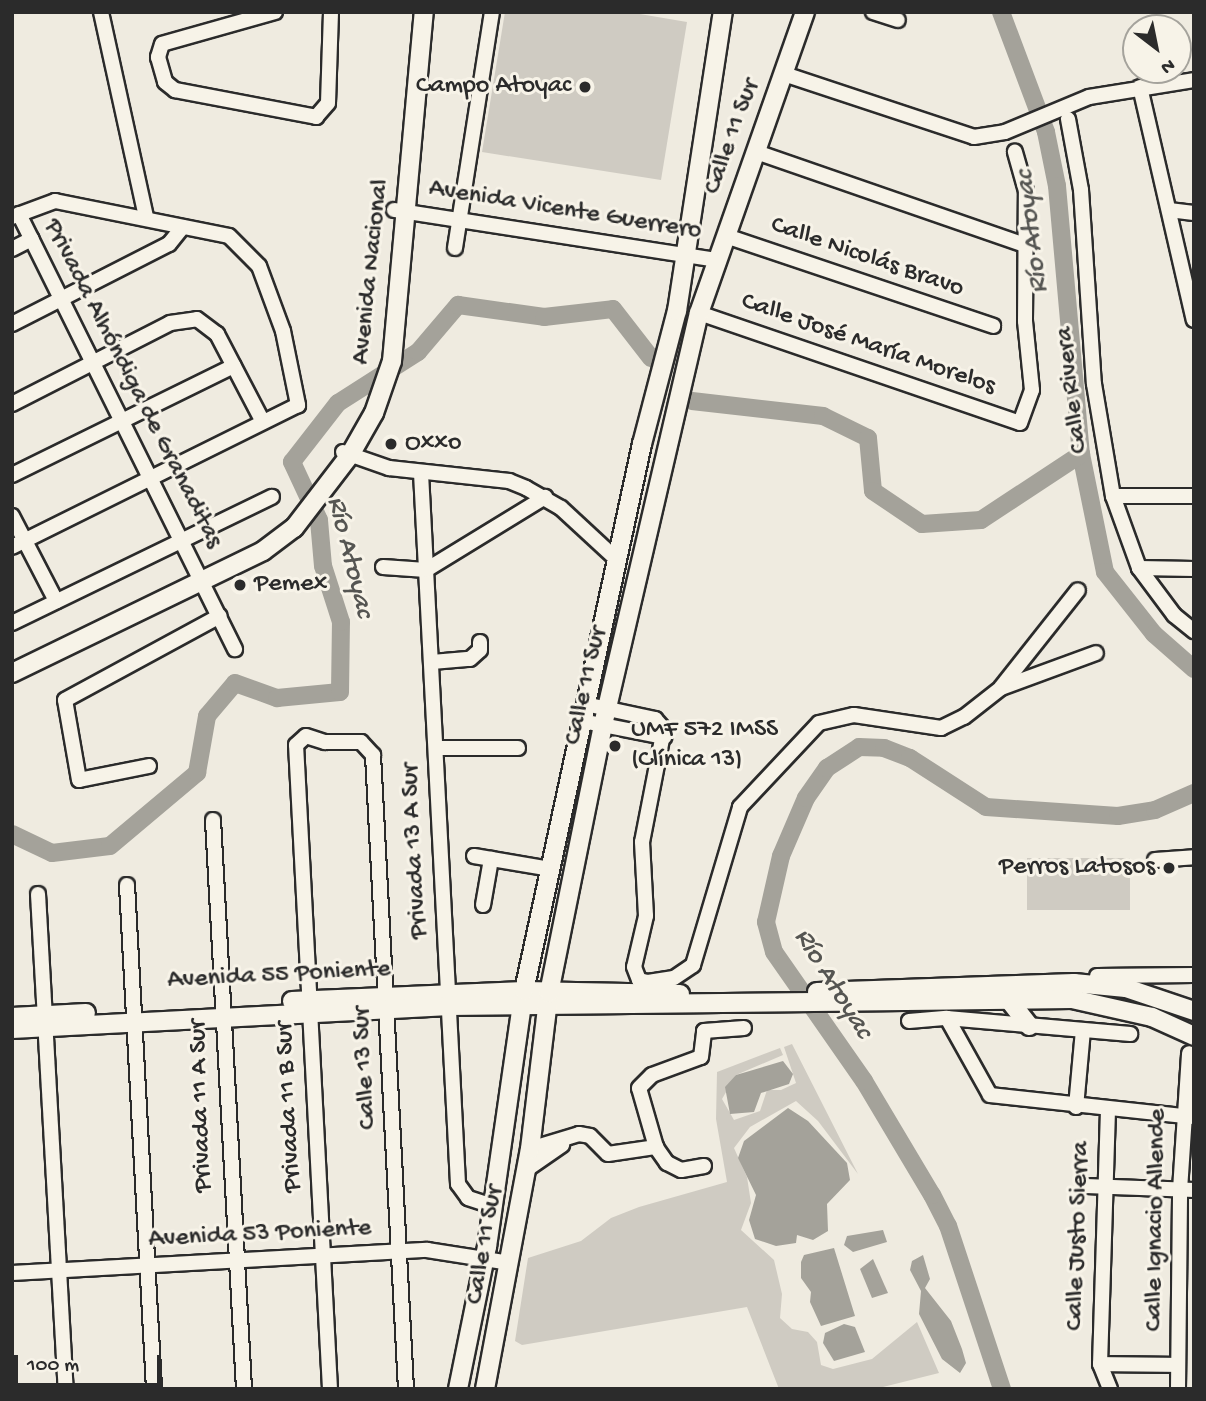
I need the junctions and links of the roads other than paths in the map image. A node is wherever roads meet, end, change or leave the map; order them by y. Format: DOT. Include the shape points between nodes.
graph roads {
  1 [pos="101,12"];
  2 [pos="275,12"];
  3 [pos="331,12"];
  4 [pos="415,12"];
  5 [pos="424,12"];
  6 [pos="492,12"];
  7 [pos="723,12"];
  8 [pos="805,12"];
  9 [pos="873,12"];
  10 [pos="898,20"];
  11 [pos="783,74"];
  12 [pos="1194,80"];
  13 [pos="1140,87"];
  14 [pos="1062,115"];
  15 [pos="756,152"];
  16 [pos="1015,152"];
  17 [pos="399,210"];
  18 [pos="1169,211"];
  19 [pos="1194,213"];
  20 [pos="16,216"];
  21 [pos="146,216"];
  22 [pos="458,218"];
  23 [pos="183,227"];
  24 [pos="726,236"];
  25 [pos="32,239"];
  26 [pos="1024,245"];
  27 [pos="455,248"];
  28 [pos="12,249"];
  29 [pos="687,254"];
  30 [pos="718,260"];
  31 [pos="62,299"];
  32 [pos="699,313"];
  33 [pos="1194,320"];
  34 [pos="12,324"];
  35 [pos="993,327"];
  36 [pos="93,363"];
  37 [pos="234,366"];
  38 [pos="12,404"];
  39 [pos="122,421"];
  40 [pos="263,422"];
  41 [pos="346,454"];
  42 [pos="421,473"];
  43 [pos="12,475"];
  44 [pos="151,478"];
  45 [pos="1113,496"];
  46 [pos="1194,496"];
  47 [pos="272,497"];
  48 [pos="545,497"];
  49 [pos="12,516"];
  50 [pos="182,539"];
  51 [pos="19,544"];
  52 [pos="616,559"];
  53 [pos="383,567"];
  54 [pos="1139,568"];
  55 [pos="1194,569"];
  56 [pos="426,570"];
  57 [pos="203,579"];
  58 [pos="1078,590"];
  59 [pos="56,601"];
  60 [pos="220,617"];
  61 [pos="12,623"];
  62 [pos="1194,631"];
  63 [pos="480,642"];
  64 [pos="235,649"];
  65 [pos="1096,653"];
  66 [pos="432,662"];
  67 [pos="12,663"];
  68 [pos="12,673"];
  69 [pos="1001,688"];
  70 [pos="584,713"];
  71 [pos="605,717"];
  72 [pos="368,746"];
  73 [pos="436,748"];
  74 [pos="518,748"];
  75 [pos="149,766"];
  76 [pos="213,820"];
  77 [pos="474,856"];
  78 [pos="1194,857"];
  79 [pos="491,859"];
  80 [pos="1155,860"];
  81 [pos="550,869"];
  82 [pos="127,884"];
  83 [pos="38,894"];
  84 [pos="482,905"];
  85 [pos="1194,975"];
  86 [pos="1097,976"];
  87 [pos="871,996"];
  88 [pos="523,998"];
  89 [pos="448,999"];
  90 [pos="548,1000"];
  91 [pos="1009,1000"];
  92 [pos="387,1003"];
  93 [pos="310,1007"];
  94 [pos="1194,1010"];
  95 [pos="223,1011"];
  96 [pos="134,1016"];
  97 [pos="12,1017"];
  98 [pos="947,1018"];
  99 [pos="47,1021"];
  100 [pos="909,1021"];
  101 [pos="1029,1026"];
  102 [pos="744,1028"];
  103 [pos="12,1029"];
  104 [pos="1083,1031"];
  105 [pos="1130,1034"];
  106 [pos="1191,1044"];
  107 [pos="1076,1107"];
  108 [pos="1108,1110"];
  109 [pos="1188,1117"];
  110 [pos="590,1136"];
  111 [pos="656,1147"];
  112 [pos="530,1149"];
  113 [pos="704,1166"];
  114 [pos="526,1170"];
  115 [pos="1086,1186"];
  116 [pos="1105,1187"];
  117 [pos="1187,1190"];
  118 [pos="492,1206"];
  119 [pos="399,1252"];
  120 [pos="323,1258"];
  121 [pos="484,1258"];
  122 [pos="234,1261"];
  123 [pos="510,1264"];
  124 [pos="147,1266"];
  125 [pos="59,1271"];
  126 [pos="12,1273"];
  127 [pos="1194,1344"];
  128 [pos="1178,1346"];
  129 [pos="1100,1364"];
  130 [pos="1178,1365"];
  131 [pos="66,1389"];
  132 [pos="154,1389"];
  133 [pos="244,1389"];
  134 [pos="330,1389"];
  135 [pos="406,1389"];
  136 [pos="458,1389"];
  137 [pos="485,1389"];
  138 [pos="1110,1389"];
  139 [pos="1178,1389"];
  1 -- 21 [label="street"];
  2 -- 3 [label="street" via="162,44 158,57 162,76 176,90 304,118 324,112"];
  4 -- 17 [label="main road, Avenida Nacional"];
  5 -- 17 [label="main road, Avenida Nacional"];
  6 -- 22 [label="street"];
  7 -- 29 [label="main road, Calle 11 Sur"];
  8 -- 11 [label="main road, Calle 11 Sur"];
  9 -- 10 [label="street"];
  11 -- 14 [label="street" via="961,135 988,136"];
  11 -- 15 [label="main road, Calle 11 Sur"];
  12 -- 13 [label="street"];
  13 -- 14 [label="street" via="1089,97"];
  13 -- 18 [label="street"];
  14 -- 45 [label="street, Calle Rivera" via="1081,190 1094,384"];
  15 -- 24 [label="main road, Calle 11 Sur"];
  15 -- 26 [label="street"];
  16 -- 26 [label="street" via="1026,191"];
  17 -- 22 [label="street, Avenida Vicente Guerrero"];
  17 -- 41 [label="main road, Avenida Nacional" via="389,361 370,412"];
  18 -- 19 [label="street"];
  18 -- 33 [label="street"];
  20 -- 21 [label="street" via="55,201"];
  20 -- 25 [label="street, Privada Alhóndiga de Granaditas"];
  21 -- 23 [label="street"];
  22 -- 27 [label="street"];
  22 -- 29 [label="street, Avenida Vicente Guerrero"];
  23 -- 31 [label="street" via="169,244"];
  23 -- 40 [label="street" via="229,236 259,266 283,331 298,405"];
  24 -- 30 [label="main road, Calle 11 Sur"];
  24 -- 35 [label="street, Calle Nicolás Bravo"];
  25 -- 28 [label="street"];
  25 -- 31 [label="street, Privada Alhóndiga de Granaditas"];
  26 -- 32 [label="street, Calle José María Morelos" via="1032,390 1020,424"];
  29 -- 30 [label="street, Avenida Vicente Guerrero"];
  29 -- 52 [label="main road, Calle 11 Sur"];
  30 -- 32 [label="main road, Calle 11 Sur"];
  31 -- 34 [label="street"];
  31 -- 36 [label="street, Privada Alhóndiga de Granaditas"];
  32 -- 71 [label="main road, Calle 11 Sur"];
  36 -- 37 [label="street" via="185,318 208,324"];
  36 -- 38 [label="street"];
  36 -- 39 [label="street, Privada Alhóndiga de Granaditas"];
  37 -- 39 [label="street"];
  37 -- 40 [label="street"];
  39 -- 43 [label="street"];
  39 -- 44 [label="street, Privada Alhóndiga de Granaditas"];
  40 -- 44 [label="street"];
  41 -- 42 [label="street"];
  41 -- 57 [label="main road, Avenida Nacional" via="291,526"];
  42 -- 48 [label="street" via="509,481"];
  42 -- 56 [label="street, Privada 13 A Sur"];
  44 -- 50 [label="street, Privada Alhóndiga de Granaditas"];
  44 -- 51 [label="street"];
  45 -- 46 [label="street"];
  45 -- 54 [label="street, Calle Rivera"];
  47 -- 50 [label="street"];
  48 -- 52 [label="street"];
  48 -- 56 [label="street"];
  49 -- 51 [label="street"];
  50 -- 57 [label="street, Privada Alhóndiga de Granaditas"];
  50 -- 59 [label="street"];
  51 -- 59 [label="street"];
  52 -- 70 [label="main road, Calle 11 Sur"];
  53 -- 56 [label="street"];
  54 -- 55 [label="street"];
  54 -- 62 [label="street, Calle Rivera" via="1174,615"];
  56 -- 66 [label="street, Privada 13 A Sur"];
  57 -- 60 [label="street, Privada Alhóndiga de Granaditas"];
  57 -- 67 [label="main road, Avenida Nacional"];
  57 -- 68 [label="main road, Avenida Nacional"];
  58 -- 69 [label="street"];
  59 -- 61 [label="street"];
  60 -- 64 [label="street, Privada Alhóndiga de Granaditas"];
  60 -- 75 [label="street" via="65,700 79,780"];
  63 -- 66 [label="street" via="480,650 470,659"];
  65 -- 69 [label="street"];
  66 -- 73 [label="street, Privada 13 A Sur"];
  69 -- 71 [label="street" via="964,718 941,728 839,715 819,723 801,738 740,807 693,965 674,978 639,980 634,967 646,900 643,833 664,737"];
  70 -- 71 [label="street"];
  70 -- 81 [label="main road, Calle 11 Sur"];
  71 -- 90 [label="main road, Calle 11 Sur"];
  72 -- 92 [label="street, Calle 13 Sur" via="373,755"];
  72 -- 93 [label="street, Privada 11 B Sur" via="306,736 296,745"];
  73 -- 74 [label="street"];
  73 -- 89 [label="street, Privada 13 A Sur"];
  76 -- 95 [label="street, Privada 11 A Sur"];
  77 -- 79 [label="street"];
  78 -- 80 [label="street"];
  79 -- 81 [label="street"];
  79 -- 84 [label="street"];
  81 -- 88 [label="main road, Calle 11 Sur"];
  82 -- 96 [label="street"];
  83 -- 99 [label="street"];
  85 -- 86 [label="street"];
  87 -- 90 [label="main road, Avenida 55 Poniente"];
  87 -- 91 [label="main road"];
  87 -- 94 [label="main road" via="1074,983 1126,988"];
  88 -- 89 [label="main road, Avenida 55 Poniente"];
  88 -- 90 [label="main road, Avenida 55 Poniente"];
  88 -- 118 [label="main road, Calle 11 Sur"];
  89 -- 92 [label="main road, Avenida 55 Poniente"];
  89 -- 118 [label="street, Privada 13 A Sur" via="458,1184 468,1198"];
  90 -- 112 [label="main road, Calle 11 Sur"];
  91 -- 101 [label="main road"];
  91 -- 106 [label="main road" via="1072,999 1152,1017"];
  92 -- 93 [label="main road, Avenida 55 Poniente"];
  92 -- 119 [label="street, Calle 13 Sur"];
  93 -- 95 [label="main road, Avenida 55 Poniente"];
  93 -- 120 [label="street, Privada 11 B Sur"];
  95 -- 96 [label="main road, Avenida 55 Poniente"];
  95 -- 122 [label="street, Privada 11 A Sur"];
  96 -- 99 [label="main road, Avenida 55 Poniente"];
  96 -- 124 [label="street"];
  97 -- 99 [label="main road, Avenida 55 Poniente"];
  98 -- 100 [label="street"];
  98 -- 101 [label="street"];
  98 -- 107 [label="street" via="990,1095"];
  99 -- 103 [label="main road, Avenida 55 Poniente"];
  99 -- 125 [label="street"];
  101 -- 104 [label="street"];
  102 -- 111 [label="street" via="704,1031 701,1057 644,1079 639,1096"];
  104 -- 105 [label="street"];
  104 -- 107 [label="street"];
  106 -- 109 [label="street, Calle Ignacio Allende"];
  107 -- 108 [label="street"];
  108 -- 109 [label="street"];
  108 -- 116 [label="street, Calle Justo Sierra"];
  109 -- 117 [label="street, Calle Ignacio Allende"];
  110 -- 111 [label="street" via="608,1154"];
  110 -- 112 [label="street" via="569,1136"];
  110 -- 114 [label="street" via="547,1152"];
  111 -- 113 [label="street" via="672,1168"];
  112 -- 114 [label="main road, Calle 11 Sur"];
  114 -- 123 [label="main road, Calle 11 Sur"];
  115 -- 116 [label="street"];
  116 -- 117 [label="street"];
  116 -- 129 [label="street, Calle Justo Sierra"];
  117 -- 128 [label="street, Calle Ignacio Allende"];
  118 -- 121 [label="main road, Calle 11 Sur"];
  119 -- 120 [label="street, Avenida 53 Poniente"];
  119 -- 121 [label="street, Avenida 53 Poniente" via="440,1251"];
  119 -- 135 [label="street, Calle 13 Sur"];
  120 -- 122 [label="street, Avenida 53 Poniente"];
  120 -- 134 [label="street, Privada 11 B Sur"];
  121 -- 123 [label="street, Avenida 53 Poniente"];
  121 -- 136 [label="main road, Calle 11 Sur"];
  122 -- 124 [label="street, Avenida 53 Poniente"];
  122 -- 133 [label="street, Privada 11 A Sur"];
  123 -- 137 [label="main road, Calle 11 Sur"];
  124 -- 125 [label="street, Avenida 53 Poniente"];
  124 -- 132 [label="street"];
  125 -- 126 [label="street, Avenida 53 Poniente"];
  125 -- 131 [label="street"];
  127 -- 128 [label="street"];
  128 -- 130 [label="street, Calle Ignacio Allende"];
  129 -- 130 [label="street"];
  129 -- 138 [label="street"];
  130 -- 139 [label="street, Calle Ignacio Allende"];
}
